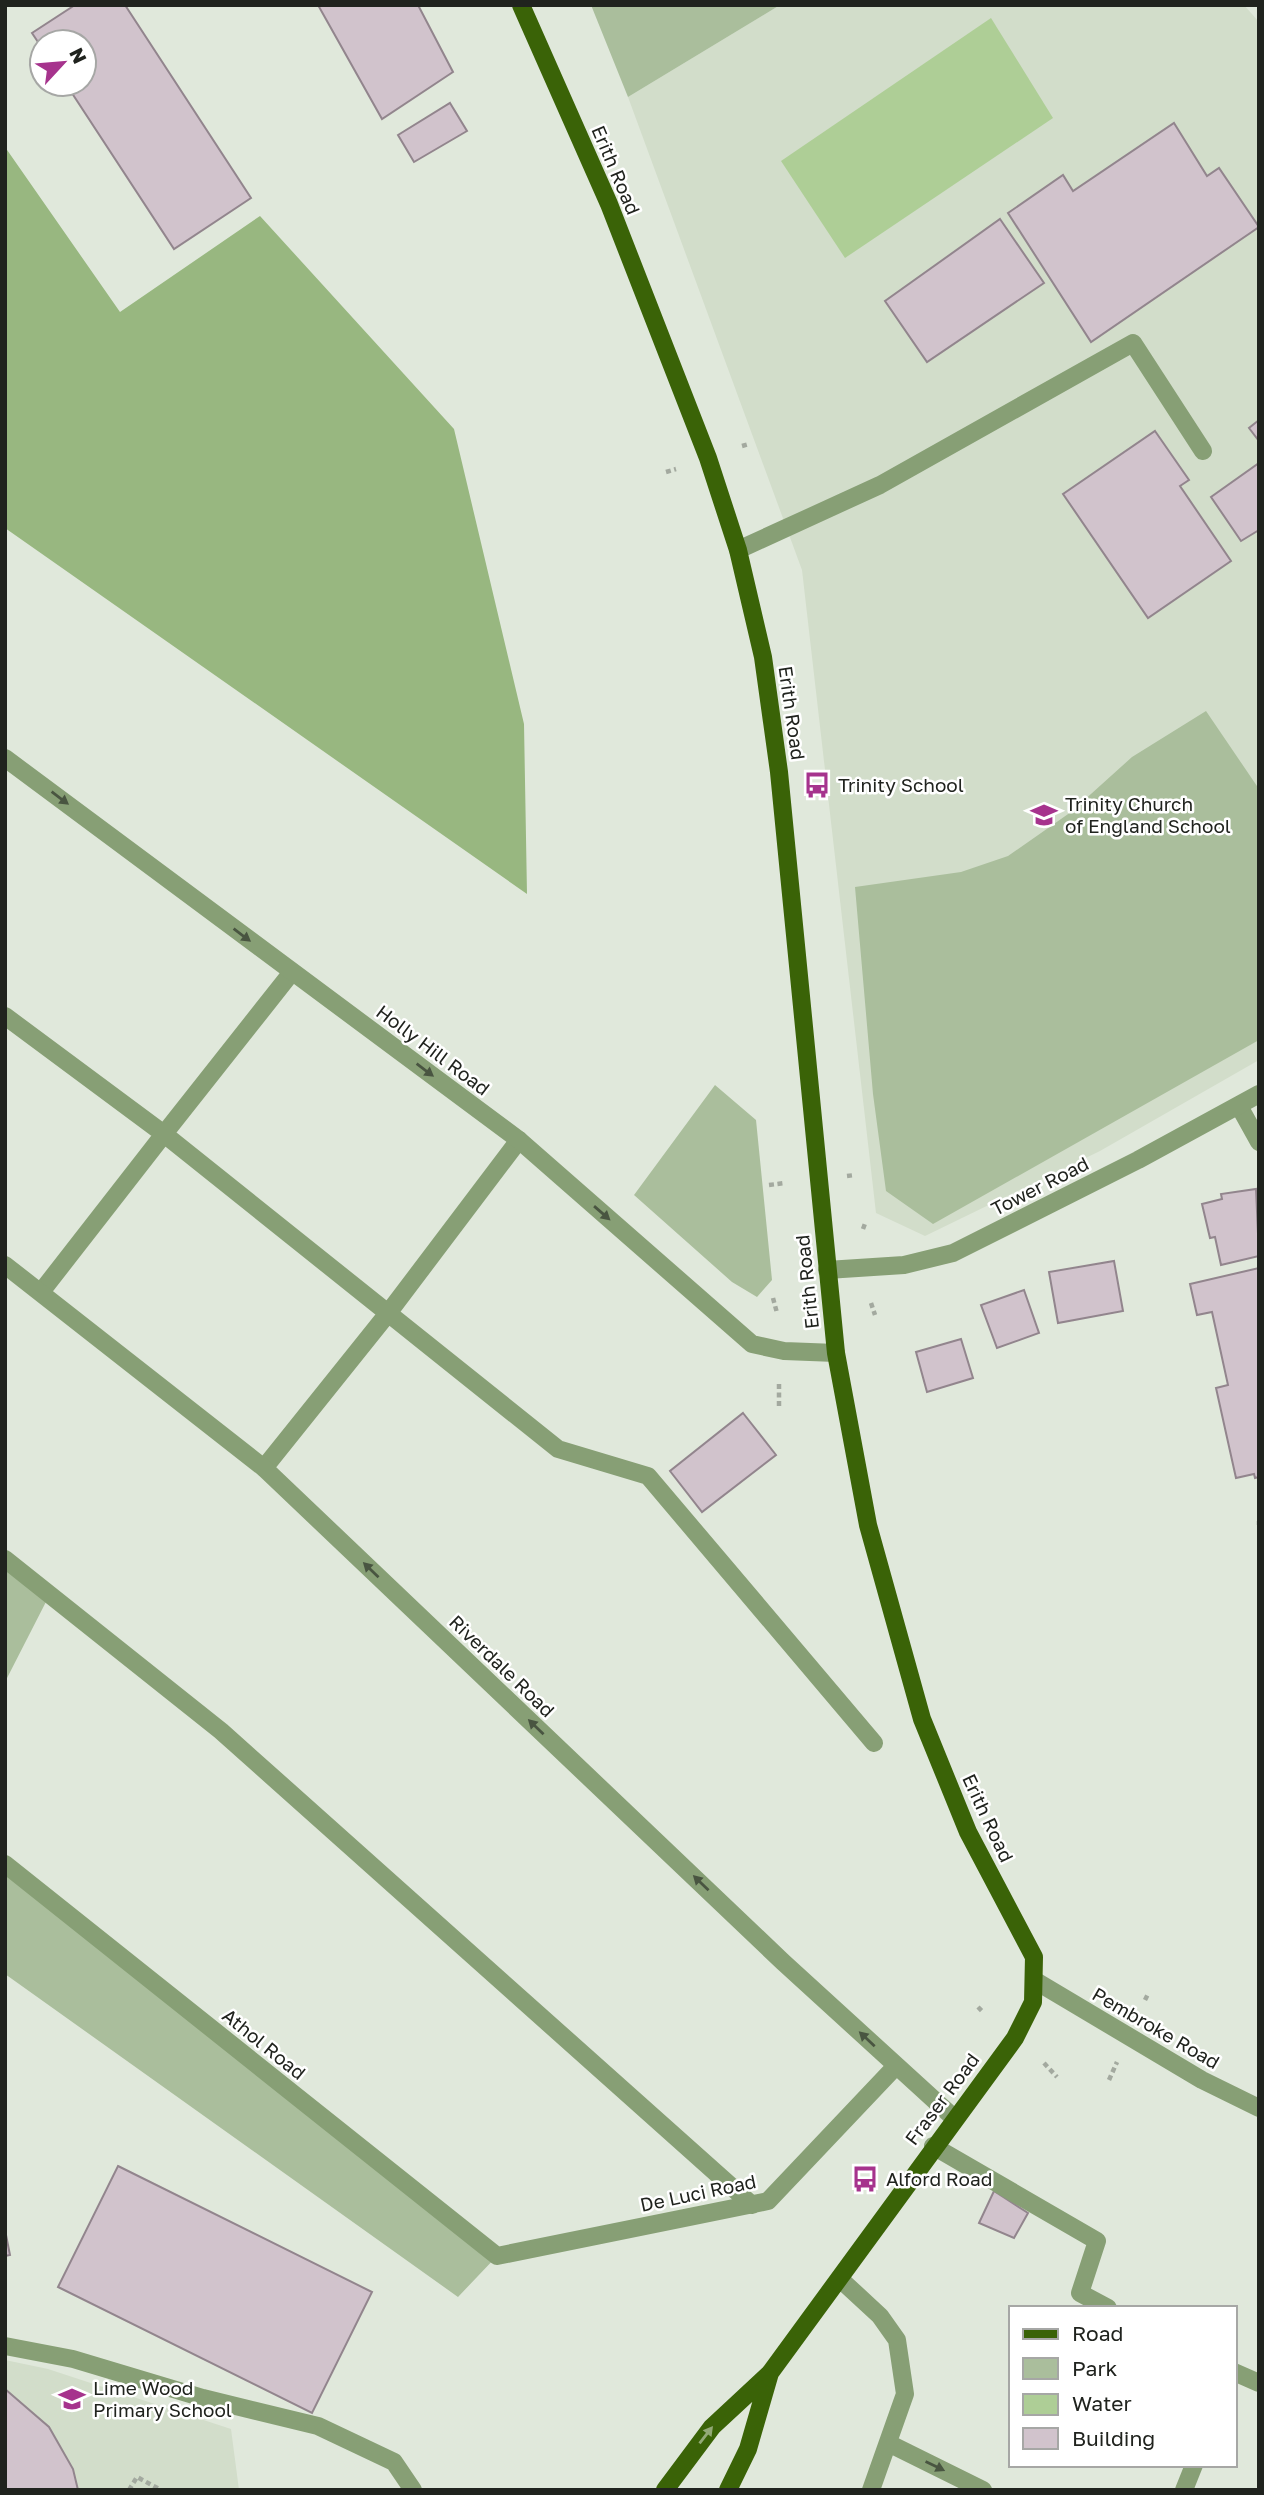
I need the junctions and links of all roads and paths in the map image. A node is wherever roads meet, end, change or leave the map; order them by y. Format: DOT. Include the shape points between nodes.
graph roads {
  1 [pos="521,5"];
  2 [pos="749,443"];
  3 [pos="742,446"];
  4 [pos="1203,451"];
  5 [pos="676,469"];
  6 [pos="667,472"];
  7 [pos="738,550"];
  8 [pos="5,758"];
  9 [pos="292,972"];
  10 [pos="5,1016"];
  11 [pos="1259,1094"];
  12 [pos="1239,1106"];
  13 [pos="164,1134"];
  14 [pos="519,1140"];
  15 [pos="1259,1142"];
  16 [pos="855,1175"];
  17 [pos="847,1176"];
  18 [pos="785,1183"];
  19 [pos="769,1185"];
  20 [pos="866,1221"];
  21 [pos="863,1229"];
  22 [pos="5,1265"];
  23 [pos="827,1270"];
  24 [pos="41,1292"];
  25 [pos="773,1298"];
  26 [pos="871,1303"];
  27 [pos="389,1312"];
  28 [pos="777,1314"];
  29 [pos="875,1315"];
  30 [pos="836,1353"];
  31 [pos="779,1382"];
  32 [pos="779,1406"];
  33 [pos="264,1468"];
  34 [pos="5,1559"];
  35 [pos="874,1743"];
  36 [pos="5,1864"];
  37 [pos="1034,1980"];
  38 [pos="1148,1994"];
  39 [pos="1144,2000"];
  40 [pos="978,2007"];
  41 [pos="983,2012"];
  42 [pos="1117,2061"];
  43 [pos="1044,2063"];
  44 [pos="896,2066"];
  45 [pos="1058,2077"];
  46 [pos="1109,2080"];
  47 [pos="1259,2108"];
  48 [pos="954,2118"];
  49 [pos="933,2146"];
  50 [pos="752,2205"];
  51 [pos="496,2256"];
  52 [pos="840,2279"];
  53 [pos="1104,2306"];
  54 [pos="5,2346"];
  55 [pos="770,2373"];
  56 [pos="1236,2373"];
  57 [pos="1259,2383"];
  58 [pos="888,2443"];
  59 [pos="1193,2467"];
  60 [pos="129,2490"];
  61 [pos="161,2490"];
  62 [pos="413,2490"];
  63 [pos="665,2490"];
  64 [pos="728,2490"];
  65 [pos="871,2490"];
  66 [pos="983,2490"];
  67 [pos="1184,2490"];
  1 -- 7 [label="main road, Erith Road" via="614,217 708,458"];
  2 -- 3 [label="path"];
  4 -- 7 [label="street" via="1133,343 832,509"];
  5 -- 6 [label="path"];
  7 -- 23 [label="main road, Erith Road" via="763,657 779,772"];
  8 -- 9 [label="street, Holly Hill Road, one-way"];
  9 -- 13 [label="street"];
  9 -- 14 [label="street, Holly Hill Road, one-way"];
  10 -- 13 [label="street"];
  11 -- 12 [label="street, Tower Road"];
  12 -- 15 [label="street"];
  12 -- 23 [label="street, Tower Road" via="953,1253 904,1265"];
  13 -- 24 [label="street"];
  13 -- 27 [label="street"];
  14 -- 27 [label="street"];
  14 -- 30 [label="street, Holly Hill Road, one-way" via="752,1344 784,1351"];
  16 -- 17 [label="path"];
  18 -- 19 [label="path"];
  20 -- 21 [label="path"];
  22 -- 24 [label="street, Riverdale Road"];
  23 -- 30 [label="main road, Erith Road"];
  24 -- 33 [label="street, Riverdale Road"];
  25 -- 28 [label="path"];
  26 -- 29 [label="path"];
  27 -- 33 [label="street"];
  27 -- 35 [label="street" via="558,1450 648,1476"];
  30 -- 37 [label="main road, Erith Road" via="868,1525 922,1719 968,1832 1034,1957"];
  31 -- 32 [label="path"];
  44 -- 33 [label="street, Riverdale Road, one-way"];
  34 -- 50 [label="street" via="221,1731"];
  36 -- 51 [label="street, Athol Road"];
  37 -- 47 [label="street, Pembroke Road" via="1202,2080"];
  37 -- 48 [label="main road, Fraser Road" via="1033,2002 1014,2038"];
  38 -- 39 [label="path"];
  40 -- 41 [label="path"];
  42 -- 46 [label="path"];
  43 -- 45 [label="path"];
  44 -- 48 [label="street, Riverdale Road"];
  44 -- 50 [label="street, De Luci Road" via="768,2201"];
  48 -- 49 [label="main road, Fraser Road"];
  49 -- 52 [label="main road, Fraser Road"];
  49 -- 53 [label="street" via="1097,2241 1080,2294"];
  50 -- 51 [label="street, De Luci Road"];
  52 -- 55 [label="main road, Fraser Road"];
  52 -- 58 [label="street" via="880,2316 897,2340 905,2394"];
  54 -- 62 [label="street" via="73,2359 318,2426 394,2462"];
  63 -- 55 [label="main road, Fraser Road, one-way" via="712,2427"];
  55 -- 64 [label="main road, Fraser Road" via="748,2449"];
  56 -- 57 [label="street"];
  58 -- 65 [label="street"];
  58 -- 66 [label="street, one-way"];
  59 -- 67 [label="street"];
  60 -- 61 [label="path" via="137,2477"];
}
